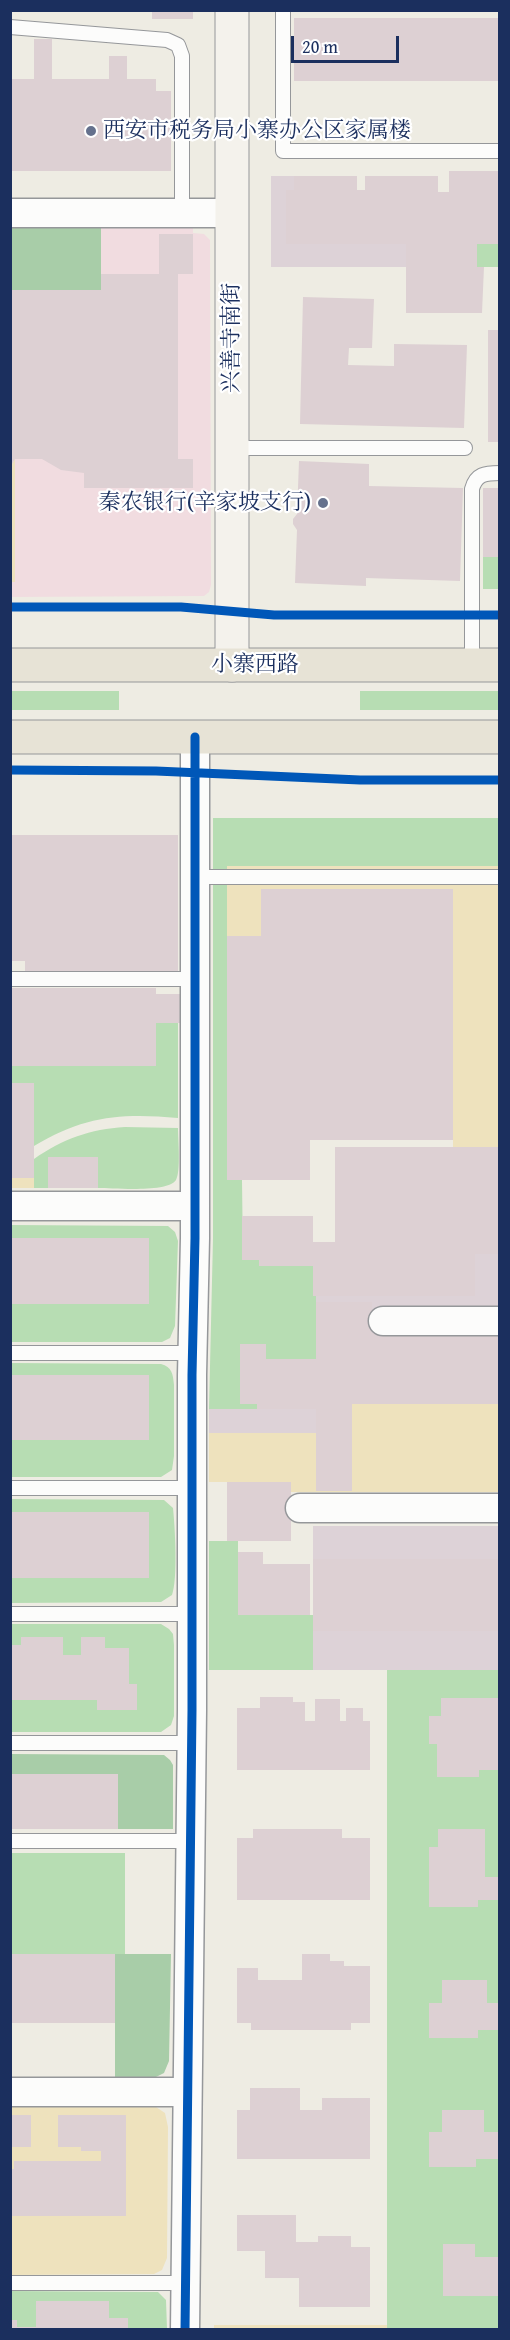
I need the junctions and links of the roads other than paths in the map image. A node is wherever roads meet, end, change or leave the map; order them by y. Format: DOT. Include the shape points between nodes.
graph roads {
  1 [pos="232,10"];
  2 [pos="283,10"];
  3 [pos="10,27"];
  4 [pos="500,151"];
  5 [pos="10,213"];
  6 [pos="182,213"];
  7 [pos="232,213"];
  8 [pos="232,448"];
  9 [pos="465,448"];
  10 [pos="500,473"];
  11 [pos="10,664"];
  12 [pos="232,664"];
  13 [pos="486,664"];
  14 [pos="10,737"];
  15 [pos="195,737"];
  16 [pos="500,737"];
  17 [pos="195,877"];
  18 [pos="500,877"];
  19 [pos="10,979"];
  20 [pos="195,979"];
  21 [pos="10,1206"];
  22 [pos="195,1206"];
  23 [pos="383,1321"];
  24 [pos="500,1321"];
  25 [pos="10,1353"];
  26 [pos="192,1353"];
  27 [pos="10,1488"];
  28 [pos="192,1488"];
  29 [pos="300,1509"];
  30 [pos="500,1509"];
  31 [pos="10,1614"];
  32 [pos="192,1614"];
  33 [pos="10,1743"];
  34 [pos="191,1743"];
  35 [pos="10,1841"];
  36 [pos="191,1841"];
  37 [pos="10,2092"];
  38 [pos="186,2092"];
  39 [pos="10,2283"];
  40 [pos="185,2283"];
  41 [pos="185,2330"];
  1 -- 7 [label="street, 兴善寺南街"];
  2 -- 4 [label="lane" via="283,151"];
  3 -- 6 [label="lane" via="167,40 178,45 182,56"];
  5 -- 6 [label="street"];
  6 -- 7 [label="street"];
  7 -- 8 [label="street, 兴善寺南街"];
  8 -- 9 [label="lane"];
  8 -- 12 [label="street, 兴善寺南街"];
  10 -- 13 [label="lane" via="482,474 472,489"];
  11 -- 12 [label="main road, 小寨西路"];
  12 -- 13 [label="main road, 小寨西路"];
  14 -- 15 [label="main road"];
  15 -- 16 [label="main road"];
  15 -- 17 [label="street"];
  17 -- 18 [label="lane"];
  17 -- 20 [label="street"];
  19 -- 20 [label="lane"];
  20 -- 22 [label="street"];
  21 -- 22 [label="street"];
  22 -- 26 [label="street"];
  23 -- 24 [label="street"];
  25 -- 26 [label="lane"];
  26 -- 28 [label="street"];
  27 -- 28 [label="lane"];
  28 -- 32 [label="street"];
  29 -- 30 [label="street"];
  31 -- 32 [label="lane"];
  32 -- 34 [label="street"];
  33 -- 34 [label="lane"];
  34 -- 36 [label="street"];
  35 -- 36 [label="lane"];
  36 -- 38 [label="street"];
  37 -- 38 [label="street"];
  38 -- 40 [label="street"];
  39 -- 40 [label="lane"];
  40 -- 41 [label="street"];
}
